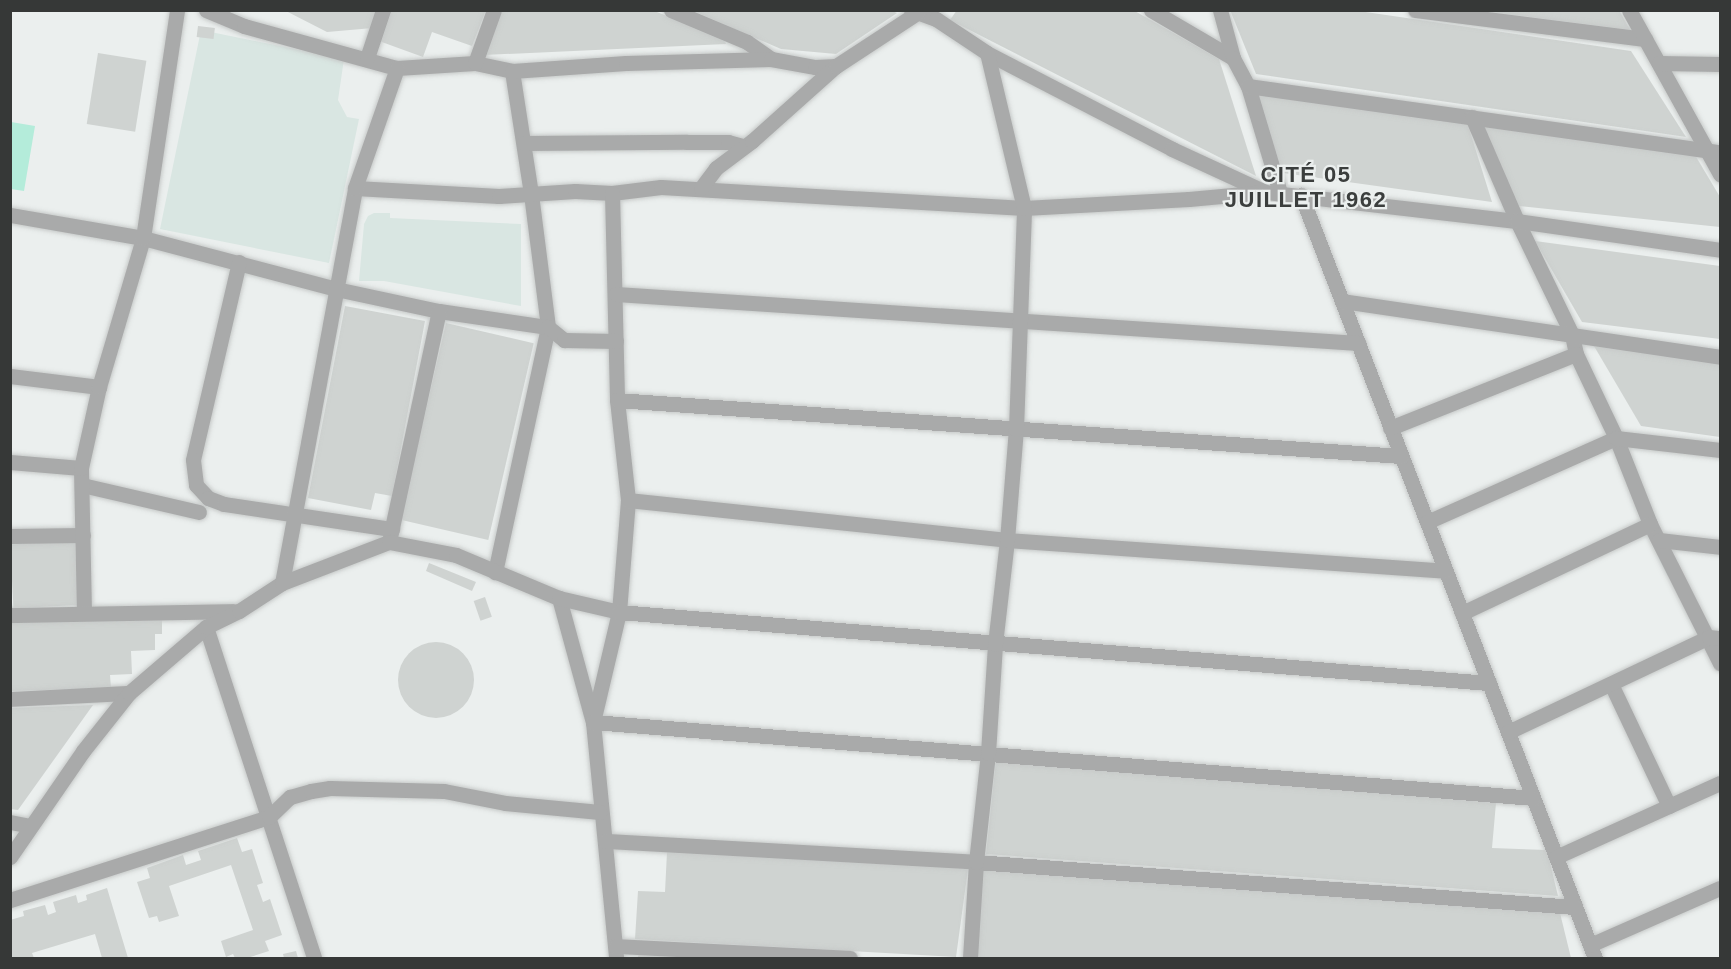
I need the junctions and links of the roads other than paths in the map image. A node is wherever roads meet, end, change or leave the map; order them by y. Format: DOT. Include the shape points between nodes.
graph roads {
  1 [pos="177,10"];
  2 [pos="206,10"];
  3 [pos="383,10"];
  4 [pos="494,10"];
  5 [pos="671,10"];
  6 [pos="1151,10"];
  7 [pos="1220,10"];
  8 [pos="1415,10"];
  9 [pos="1629,10"];
  10 [pos="914,12"];
  11 [pos="941,15"];
  12 [pos="1645,39"];
  13 [pos="987,53"];
  14 [pos="368,57"];
  15 [pos="1233,58"];
  16 [pos="771,59"];
  17 [pos="474,63"];
  18 [pos="1659,63"];
  19 [pos="1720,64"];
  20 [pos="836,66"];
  21 [pos="397,68"];
  22 [pos="512,71"];
  23 [pos="1248,86"];
  24 [pos="1472,117"];
  25 [pos="524,143"];
  26 [pos="743,146"];
  27 [pos="1714,151"];
  28 [pos="1720,174"];
  29 [pos="355,189"];
  30 [pos="701,189"];
  31 [pos="1272,193"];
  32 [pos="531,194"];
  33 [pos="612,194"];
  34 [pos="1301,195"];
  35 [pos="1024,208"];
  36 [pos="10,215"];
  37 [pos="1517,221"];
  38 [pos="143,238"];
  39 [pos="1720,250"];
  40 [pos="239,262"];
  41 [pos="336,289"];
  42 [pos="616,294"];
  43 [pos="1342,302"];
  44 [pos="439,311"];
  45 [pos="1018,320"];
  46 [pos="548,327"];
  47 [pos="1572,334"];
  48 [pos="616,341"];
  49 [pos="1358,343"];
  50 [pos="1576,354"];
  51 [pos="1720,357"];
  52 [pos="10,376"];
  53 [pos="99,387"];
  54 [pos="617,400"];
  55 [pos="1390,428"];
  56 [pos="1016,429"];
  57 [pos="1616,438"];
  58 [pos="1720,450"];
  59 [pos="1401,456"];
  60 [pos="10,462"];
  61 [pos="81,468"];
  62 [pos="82,484"];
  63 [pos="628,500"];
  64 [pos="199,512"];
  65 [pos="295,516"];
  66 [pos="1426,522"];
  67 [pos="1650,524"];
  68 [pos="83,535"];
  69 [pos="10,536"];
  70 [pos="391,536"];
  71 [pos="1007,540"];
  72 [pos="1659,540"];
  73 [pos="1720,547"];
  74 [pos="1445,571"];
  75 [pos="495,572"];
  76 [pos="282,583"];
  77 [pos="559,598"];
  78 [pos="239,611"];
  79 [pos="619,612"];
  80 [pos="1462,613"];
  81 [pos="84,614"];
  82 [pos="10,615"];
  83 [pos="206,627"];
  84 [pos="1715,638"];
  85 [pos="994,644"];
  86 [pos="1720,663"];
  87 [pos="1489,683"];
  88 [pos="1611,684"];
  89 [pos="129,693"];
  90 [pos="10,699"];
  91 [pos="593,722"];
  92 [pos="1508,732"];
  93 [pos="988,753"];
  94 [pos="1720,783"];
  95 [pos="1533,798"];
  96 [pos="1669,806"];
  97 [pos="600,812"];
  98 [pos="269,817"];
  99 [pos="10,822"];
  100 [pos="31,826"];
  101 [pos="606,841"];
  102 [pos="10,857"];
  103 [pos="1556,857"];
  104 [pos="976,862"];
  105 [pos="1720,888"];
  106 [pos="10,900"];
  107 [pos="1575,907"];
  108 [pos="616,952"];
  109 [pos="1592,952"];
  110 [pos="314,958"];
  111 [pos="850,958"];
  112 [pos="970,958"];
  1 -- 38 [label="street"];
  2 -- 14 [label="street" via="244,26"];
  3 -- 14 [label="street"];
  4 -- 17 [label="street"];
  5 -- 16 [label="street" via="747,42"];
  6 -- 15 [label="street"];
  7 -- 15 [label="street"];
  8 -- 12 [label="street"];
  9 -- 12 [label="street"];
  10 -- 11 [label="street"];
  10 -- 20 [label="street"];
  11 -- 13 [label="street"];
  12 -- 18 [label="street"];
  13 -- 31 [label="street" via="1172,149"];
  13 -- 35 [label="street"];
  14 -- 21 [label="street"];
  15 -- 23 [label="street"];
  16 -- 20 [label="street" via="815,67"];
  16 -- 22 [label="street"];
  17 -- 21 [label="street"];
  17 -- 22 [label="street"];
  18 -- 19 [label="street"];
  18 -- 27 [label="street"];
  20 -- 26 [label="street"];
  21 -- 29 [label="street"];
  22 -- 25 [label="street"];
  23 -- 24 [label="street"];
  23 -- 31 [label="street"];
  24 -- 27 [label="street"];
  24 -- 37 [label="street"];
  25 -- 26 [label="street" via="728,142"];
  25 -- 32 [label="street"];
  26 -- 30 [label="street" via="716,168"];
  27 -- 28 [label="street"];
  29 -- 32 [label="street"];
  29 -- 41 [label="street"];
  30 -- 33 [label="street" via="661,187"];
  30 -- 35 [label="street"];
  31 -- 34 [label="street"];
  31 -- 35 [label="street"];
  32 -- 33 [label="street"];
  32 -- 46 [label="street"];
  33 -- 42 [label="street"];
  34 -- 37 [label="street"];
  34 -- 43 [label="street"];
  35 -- 45 [label="street"];
  36 -- 38 [label="street"];
  37 -- 39 [label="street"];
  37 -- 47 [label="street"];
  38 -- 40 [label="street"];
  38 -- 53 [label="street"];
  40 -- 41 [label="street"];
  40 -- 65 [label="street" via="194,460 194,477 201,492 215,502"];
  41 -- 44 [label="street"];
  41 -- 65 [label="street"];
  42 -- 45 [label="street"];
  42 -- 48 [label="street"];
  43 -- 47 [label="street"];
  43 -- 49 [label="street"];
  44 -- 46 [label="street"];
  44 -- 70 [label="street"];
  45 -- 49 [label="street"];
  45 -- 56 [label="street"];
  46 -- 48 [label="street" via="564,339"];
  46 -- 75 [label="street"];
  47 -- 50 [label="street"];
  47 -- 51 [label="street"];
  48 -- 54 [label="street"];
  49 -- 55 [label="street"];
  50 -- 55 [label="street"];
  50 -- 57 [label="street"];
  52 -- 53 [label="street"];
  53 -- 61 [label="street"];
  54 -- 56 [label="street"];
  54 -- 63 [label="street"];
  55 -- 59 [label="street"];
  56 -- 59 [label="street"];
  56 -- 71 [label="street"];
  57 -- 58 [label="street"];
  57 -- 66 [label="street"];
  57 -- 67 [label="street"];
  59 -- 66 [label="street"];
  60 -- 61 [label="street"];
  61 -- 62 [label="street"];
  62 -- 64 [label="street"];
  62 -- 68 [label="street"];
  63 -- 71 [label="street"];
  63 -- 79 [label="street"];
  65 -- 70 [label="street"];
  65 -- 76 [label="street"];
  66 -- 74 [label="street"];
  67 -- 72 [label="street"];
  67 -- 80 [label="street"];
  68 -- 69 [label="street"];
  68 -- 81 [label="street"];
  70 -- 75 [label="street" via="456,555"];
  70 -- 76 [label="street"];
  71 -- 74 [label="street"];
  71 -- 85 [label="street"];
  72 -- 73 [label="street"];
  72 -- 84 [label="street"];
  74 -- 80 [label="street"];
  75 -- 77 [label="street"];
  76 -- 78 [label="street"];
  77 -- 79 [label="street"];
  77 -- 91 [label="street"];
  78 -- 81 [label="street"];
  78 -- 83 [label="street"];
  79 -- 85 [label="street"];
  79 -- 91 [label="street"];
  80 -- 87 [label="street"];
  81 -- 82 [label="street"];
  83 -- 89 [label="street"];
  83 -- 98 [label="street"];
  84 -- 86 [label="street"];
  84 -- 88 [label="street"];
  85 -- 87 [label="street"];
  85 -- 93 [label="street"];
  87 -- 92 [label="street"];
  88 -- 92 [label="street"];
  88 -- 96 [label="street"];
  89 -- 90 [label="street"];
  89 -- 100 [label="street"];
  91 -- 93 [label="street"];
  91 -- 97 [label="street"];
  92 -- 95 [label="street"];
  93 -- 95 [label="street"];
  93 -- 104 [label="street"];
  94 -- 96 [label="street"];
  95 -- 103 [label="street"];
  96 -- 103 [label="street"];
  97 -- 98 [label="street" via="505,803 444,790 330,788 290,797"];
  97 -- 101 [label="street"];
  98 -- 106 [label="street"];
  98 -- 110 [label="street"];
  99 -- 100 [label="street"];
  100 -- 102 [label="street"];
  101 -- 104 [label="street"];
  101 -- 108 [label="street"];
  103 -- 107 [label="street"];
  104 -- 107 [label="street"];
  104 -- 112 [label="street"];
  105 -- 109 [label="street"];
  107 -- 109 [label="street"];
  108 -- 111 [label="street"];
}
